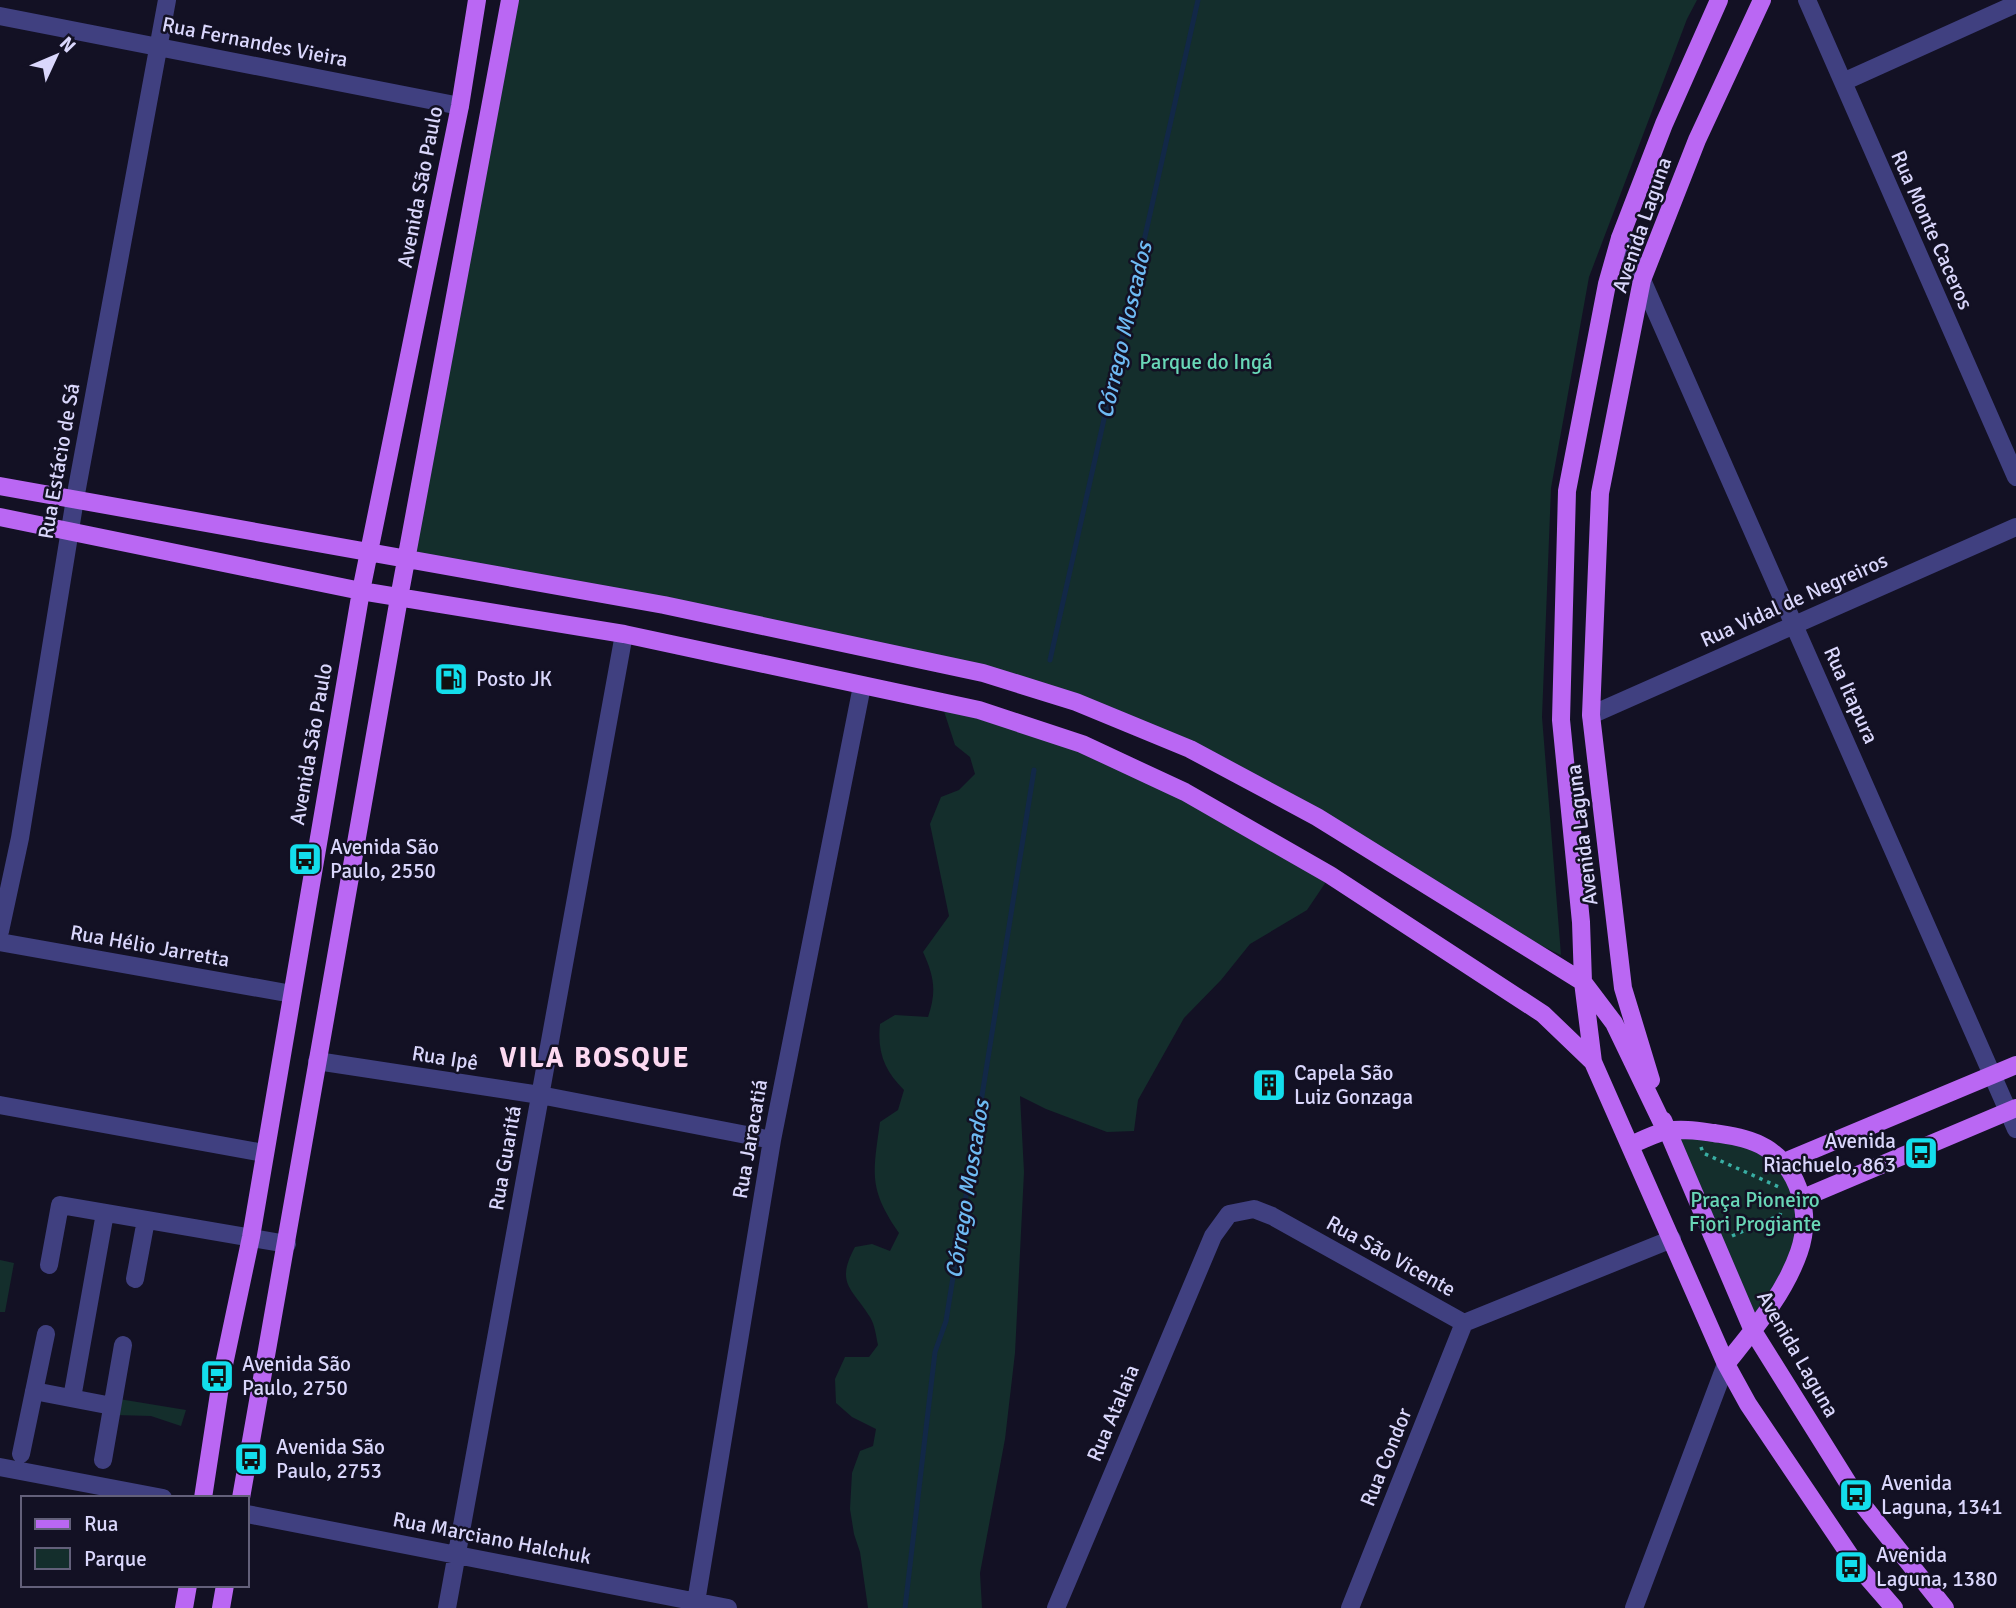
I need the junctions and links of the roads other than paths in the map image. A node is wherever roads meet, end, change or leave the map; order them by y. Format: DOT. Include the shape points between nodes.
graph roads {
  1 [pos="167,0"];
  2 [pos="477,0"];
  3 [pos="510,0"];
  4 [pos="1719,0"];
  5 [pos="1762,0"];
  6 [pos="1807,0"];
  7 [pos="2016,4"];
  8 [pos="0,16"];
  9 [pos="158,46"];
  10 [pos="1843,82"];
  11 [pos="460,106"];
  12 [pos="1620,238"];
  13 [pos="1642,280"];
  14 [pos="2016,477"];
  15 [pos="0,486"];
  16 [pos="75,499"];
  17 [pos="0,517"];
  18 [pos="2016,527"];
  19 [pos="70,529"];
  20 [pos="370,552"];
  21 [pos="407,560"];
  22 [pos="361,591"];
  23 [pos="399,598"];
  24 [pos="1794,624"];
  25 [pos="624,634"];
  26 [pos="862,686"];
  27 [pos="1591,715"];
  28 [pos="0,931"];
  29 [pos="0,942"];
  30 [pos="1583,982"];
  31 [pos="292,994"];
  32 [pos="317,1061"];
  33 [pos="1593,1062"];
  34 [pos="2016,1065"];
  35 [pos="1993,1075"];
  36 [pos="540,1095"];
  37 [pos="0,1105"];
  38 [pos="2012,1109"];
  39 [pos="2016,1129"];
  40 [pos="1666,1131"];
  41 [pos="772,1140"];
  42 [pos="1631,1145"];
  43 [pos="264,1153"];
  44 [pos="1784,1162"];
  45 [pos="1803,1198"];
  46 [pos="105,1213"];
  47 [pos="146,1220"];
  48 [pos="1213,1236"];
  49 [pos="251,1237"];
  50 [pos="1672,1239"];
  51 [pos="287,1244"];
  52 [pos="49,1265"];
  53 [pos="135,1279"];
  54 [pos="1464,1323"];
  55 [pos="1753,1331"];
  56 [pos="46,1334"];
  57 [pos="123,1345"];
  58 [pos="1726,1364"];
  59 [pos="34,1391"];
  60 [pos="72,1398"];
  61 [pos="112,1406"];
  62 [pos="21,1454"];
  63 [pos="103,1460"];
  64 [pos="0,1467"];
  65 [pos="152,1496"];
  66 [pos="203,1496"];
  67 [pos="242,1496"];
  68 [pos="248,1514"];
  69 [pos="458,1554"];
  70 [pos="188,1587"];
  71 [pos="225,1587"];
  72 [pos="696,1602"];
  73 [pos="184,1608"];
  74 [pos="221,1608"];
  75 [pos="447,1608"];
  76 [pos="728,1608"];
  77 [pos="1056,1608"];
  78 [pos="1350,1608"];
  79 [pos="1634,1608"];
  80 [pos="1894,1608"];
  81 [pos="1945,1608"];
  1 -- 9 [label="street, Rua Estácio de Sá"];
  2 -- 11 [label="main road, Avenida São Paulo"];
  3 -- 21 [label="main road"];
  4 -- 12 [label="main road, Avenida Laguna"];
  5 -- 13 [label="main road, Avenida Laguna" via="1697,140"];
  6 -- 10 [label="street, Rua Monte Caceros"];
  7 -- 10 [label="street"];
  8 -- 9 [label="street, Rua Fernandes Vieira"];
  9 -- 11 [label="street, Rua Fernandes Vieira"];
  9 -- 16 [label="street, Rua Estácio de Sá"];
  10 -- 14 [label="street, Rua Monte Caceros"];
  11 -- 20 [label="main road, Avenida São Paulo"];
  12 -- 13 [label="street, Rua Itapura"];
  12 -- 30 [label="main road, Avenida Laguna" via="1606,284 1567,491 1561,720"];
  13 -- 24 [label="street, Rua Itapura"];
  13 -- 27 [label="main road, Avenida Laguna" via="1601,493"];
  15 -- 16 [label="main road"];
  16 -- 19 [label="street, Rua Estácio de Sá"];
  16 -- 20 [label="main road"];
  17 -- 19 [label="main road"];
  18 -- 24 [label="street, Rua Vidal de Negreiros"];
  19 -- 22 [label="main road"];
  19 -- 28 [label="street, Rua Estácio de Sá" via="20,838"];
  20 -- 21 [label="main road"];
  20 -- 22 [label="main road, Avenida São Paulo"];
  21 -- 23 [label="main road"];
  21 -- 30 [label="main road" via="843,641 983,673 1076,702 1190,749 1317,817"];
  22 -- 23 [label="main road"];
  22 -- 31 [label="main road, Avenida São Paulo"];
  23 -- 25 [label="main road"];
  23 -- 32 [label="main road"];
  24 -- 27 [label="street, Rua Vidal de Negreiros"];
  24 -- 35 [label="street, Rua Itapura"];
  25 -- 26 [label="main road"];
  25 -- 36 [label="street, Rua Guaritá"];
  26 -- 33 [label="main road" via="979,710 1082,744 1185,792 1330,875 1544,1014"];
  26 -- 41 [label="street, Rua Jaracatiá"];
  27 -- 40 [label="main road, Avenida Laguna" via="1623,988"];
  29 -- 31 [label="street, Rua Hélio Jarretta"];
  30 -- 33 [label="main road, Avenida Laguna"];
  30 -- 40 [label="main road" via="1614,1023"];
  31 -- 43 [label="main road, Avenida São Paulo"];
  32 -- 36 [label="street, Rua Ipê"];
  32 -- 51 [label="main road"];
  33 -- 42 [label="main road, Avenida Laguna"];
  34 -- 35 [label="main road"];
  35 -- 38 [label="street, Rua Itapura"];
  35 -- 44 [label="main road"];
  36 -- 41 [label="street, Rua Ipê"];
  36 -- 69 [label="street, Rua Guaritá"];
  37 -- 43 [label="street"];
  38 -- 39 [label="street, Rua Itapura"];
  38 -- 45 [label="main road"];
  40 -- 42 [label="main road"];
  40 -- 44 [label="main road" via="1696,1130 1743,1138"];
  40 -- 55 [label="main road, Avenida Laguna"];
  41 -- 72 [label="street, Rua Jaracatiá"];
  42 -- 50 [label="main road, Avenida Laguna"];
  43 -- 49 [label="main road, Avenida São Paulo"];
  44 -- 45 [label="main road"];
  45 -- 55 [label="main road" via="1800,1250"];
  46 -- 47 [label="street"];
  46 -- 52 [label="street" via="60,1205"];
  46 -- 60 [label="street"];
  47 -- 49 [label="street"];
  47 -- 53 [label="street"];
  48 -- 54 [label="street, Rua São Vicente" via="1229,1214 1254,1209"];
  48 -- 77 [label="street, Rua Atalaia"];
  49 -- 51 [label="street"];
  49 -- 66 [label="main road, Avenida São Paulo" via="222,1374"];
  50 -- 54 [label="street, Rua São Vicente"];
  50 -- 58 [label="main road, Avenida Laguna"];
  51 -- 67 [label="main road"];
  54 -- 78 [label="street, Rua Condor"];
  55 -- 58 [label="main road"];
  55 -- 81 [label="main road, Avenida Laguna" via="1858,1499"];
  56 -- 59 [label="street"];
  57 -- 61 [label="street"];
  58 -- 79 [label="street"];
  58 -- 80 [label="main road, Avenida Laguna" via="1856,1563"];
  59 -- 60 [label="street"];
  59 -- 62 [label="street"];
  60 -- 61 [label="street"];
  61 -- 63 [label="street"];
  64 -- 65 [label="street"];
  68 -- 69 [label="street, Rua Marciano Halchuk"];
  69 -- 72 [label="street, Rua Marciano Halchuk"];
  69 -- 75 [label="street, Rua Guaritá"];
  70 -- 73 [label="main road"];
  71 -- 74 [label="main road"];
  72 -- 76 [label="street, Rua Marciano Halchuk"];
}
